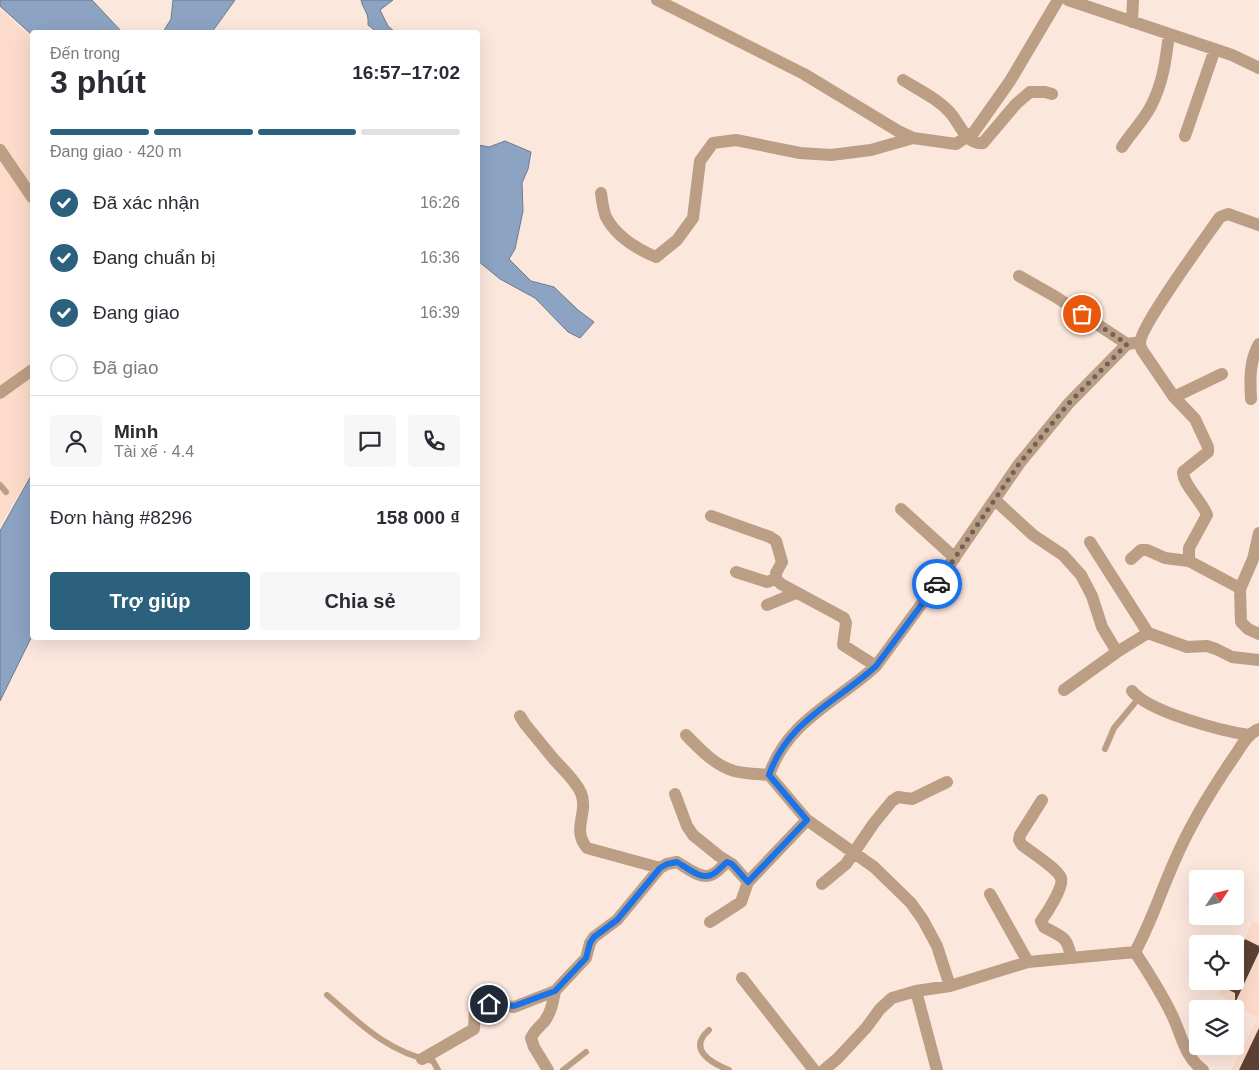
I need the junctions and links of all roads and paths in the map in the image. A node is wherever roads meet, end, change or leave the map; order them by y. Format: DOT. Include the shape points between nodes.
graph roads {
  1 [pos="657,0"];
  2 [pos="1058,0"];
  3 [pos="1068,0"];
  4 [pos="1133,0"];
  5 [pos="1132,22"];
  6 [pos="1169,34"];
  7 [pos="1214,49"];
  8 [pos="1259,68"];
  9 [pos="903,80"];
  10 [pos="1052,94"];
  11 [pos="1185,136"];
  12 [pos="967,137"];
  13 [pos="913,138"];
  14 [pos="1122,147"];
  15 [pos="0,150"];
  16 [pos="601,193"];
  17 [pos="30,194"];
  18 [pos="1259,225"];
  19 [pos="1019,276"];
  20 [pos="1134,343"];
  21 [pos="1259,344"];
  22 [pos="30,371"];
  23 [pos="1222,374"];
  24 [pos="0,393"];
  25 [pos="1174,397"];
  26 [pos="1251,400"];
  27 [pos="0,484"];
  28 [pos="6,492"];
  29 [pos="995,500"];
  30 [pos="900,509"];
  31 [pos="711,516"];
  32 [pos="1259,533"];
  33 [pos="1090,542"];
  34 [pos="955,558"];
  35 [pos="1131,559"];
  36 [pos="1189,561"];
  37 [pos="736,572"];
  38 [pos="776,579"];
  39 [pos="1240,589"];
  40 [pos="796,593"];
  41 [pos="767,606"];
  42 [pos="1148,633"];
  43 [pos="1259,634"];
  44 [pos="1117,652"];
  45 [pos="1259,660"];
  46 [pos="876,666"];
  47 [pos="1064,690"];
  48 [pos="1135,695"];
  49 [pos="520,716"];
  50 [pos="1254,732"];
  51 [pos="686,735"];
  52 [pos="1105,750"];
  53 [pos="769,775"];
  54 [pos="947,782"];
  55 [pos="675,794"];
  56 [pos="1042,800"];
  57 [pos="807,820"];
  58 [pos="854,853"];
  59 [pos="727,862"];
  60 [pos="660,868"];
  61 [pos="748,882"];
  62 [pos="822,884"];
  63 [pos="990,894"];
  64 [pos="710,922"];
  65 [pos="1136,952"];
  66 [pos="1071,957"];
  67 [pos="1028,962"];
  68 [pos="742,978"];
  69 [pos="950,986"];
  70 [pos="555,991"];
  71 [pos="916,991"];
  72 [pos="327,995"];
  73 [pos="709,1030"];
  74 [pos="586,1052"];
  75 [pos="422,1059"];
  76 [pos="438,1070"];
  77 [pos="548,1070"];
  78 [pos="563,1070"];
  79 [pos="728,1070"];
  80 [pos="814,1070"];
  81 [pos="824,1070"];
  82 [pos="937,1070"];
  83 [pos="1203,1070"];
  1 -- 13 [label="street" via="804,74"];
  2 -- 12 [label="street" via="1010,81 974,132"];
  3 -- 5 [label="street"];
  4 -- 5 [label="street"];
  5 -- 6 [label="street"];
  6 -- 7 [label="street"];
  6 -- 14 [label="street" via="1165,68 1151,107"];
  7 -- 8 [label="street"];
  7 -- 11 [label="street"];
  9 -- 12 [label="street" via="938,102"];
  10 -- 12 [label="street" via="1030,92 983,144"];
  12 -- 13 [label="street" via="956,144"];
  13 -- 16 [label="street" via="871,150 831,155 800,153 736,140 713,143 700,161 692,218 677,240 656,256 621,236 606,216"];
  15 -- 17 [label="street"];
  18 -- 20 [label="street" via="1228,214 1220,217"];
  19 -- 20 [label="street"];
  20 -- 25 [label="street"];
  20 -- 29 [label="street" via="1098,372 1054,420"];
  21 -- 26 [label="street" via="1250,375"];
  22 -- 24 [label="street"];
  23 -- 25 [label="street"];
  25 -- 36 [label="street" via="1195,419 1208,447 1208,452 1183,472 1183,478 1207,515 1189,548"];
  27 -- 28 [label="lane"];
  29 -- 34 [label="street"];
  29 -- 44 [label="street" via="1033,535 1063,555 1081,575 1102,627"];
  30 -- 34 [label="street"];
  31 -- 38 [label="street" via="776,541 782,562"];
  32 -- 39 [label="street" via="1253,559"];
  33 -- 42 [label="street"];
  34 -- 46 [label="street"];
  35 -- 36 [label="street" via="1141,550 1146,550 1165,558"];
  36 -- 39 [label="street"];
  37 -- 38 [label="street" via="767,582"];
  38 -- 40 [label="street"];
  39 -- 43 [label="street" via="1241,622"];
  40 -- 41 [label="street"];
  40 -- 46 [label="street" via="844,618 842,645"];
  42 -- 44 [label="street"];
  42 -- 45 [label="street" via="1187,648 1206,646 1232,657"];
  44 -- 47 [label="street"];
  46 -- 53 [label="street" via="804,721 783,748"];
  48 -- 50 [label="street" via="1161,710 1229,732"];
  48 -- 52 [label="lane" via="1114,728"];
  49 -- 60 [label="street" via="581,792 583,802 579,830 581,841 587,848"];
  50 -- 65 [label="street" via="1222,774 1187,836"];
  51 -- 53 [label="street" via="717,763 734,771"];
  53 -- 57 [label="street"];
  54 -- 58 [label="street" via="912,799 892,801"];
  55 -- 59 [label="street" via="693,835"];
  56 -- 66 [label="street" via="1019,840 1062,879 1041,921 1044,927 1065,939"];
  57 -- 58 [label="street"];
  57 -- 61 [label="street"];
  58 -- 62 [label="street"];
  58 -- 69 [label="street" via="886,878 915,908 937,946"];
  59 -- 60 [label="street" via="712,875 705,876 677,862"];
  59 -- 61 [label="street"];
  60 -- 70 [label="street" via="617,920 594,937 586,958"];
  61 -- 64 [label="street" via="741,902"];
  63 -- 67 [label="street"];
  65 -- 66 [label="street"];
  65 -- 83 [label="street" via="1171,1013 1184,1047"];
  66 -- 67 [label="street"];
  67 -- 69 [label="street"];
  68 -- 80 [label="street"];
  69 -- 71 [label="street"];
  70 -- 75 [label="street" via="514,1006 480,1005 475,1009 474,1029"];
  70 -- 77 [label="street" via="550,1012 531,1038"];
  71 -- 81 [label="street" via="892,998"];
  71 -- 82 [label="street"];
  72 -- 75 [label="lane" via="377,1037"];
  73 -- 79 [label="lane" via="700,1043 701,1050 706,1058"];
  74 -- 78 [label="lane"];
  75 -- 76 [label="lane" via="432,1061"];
}
